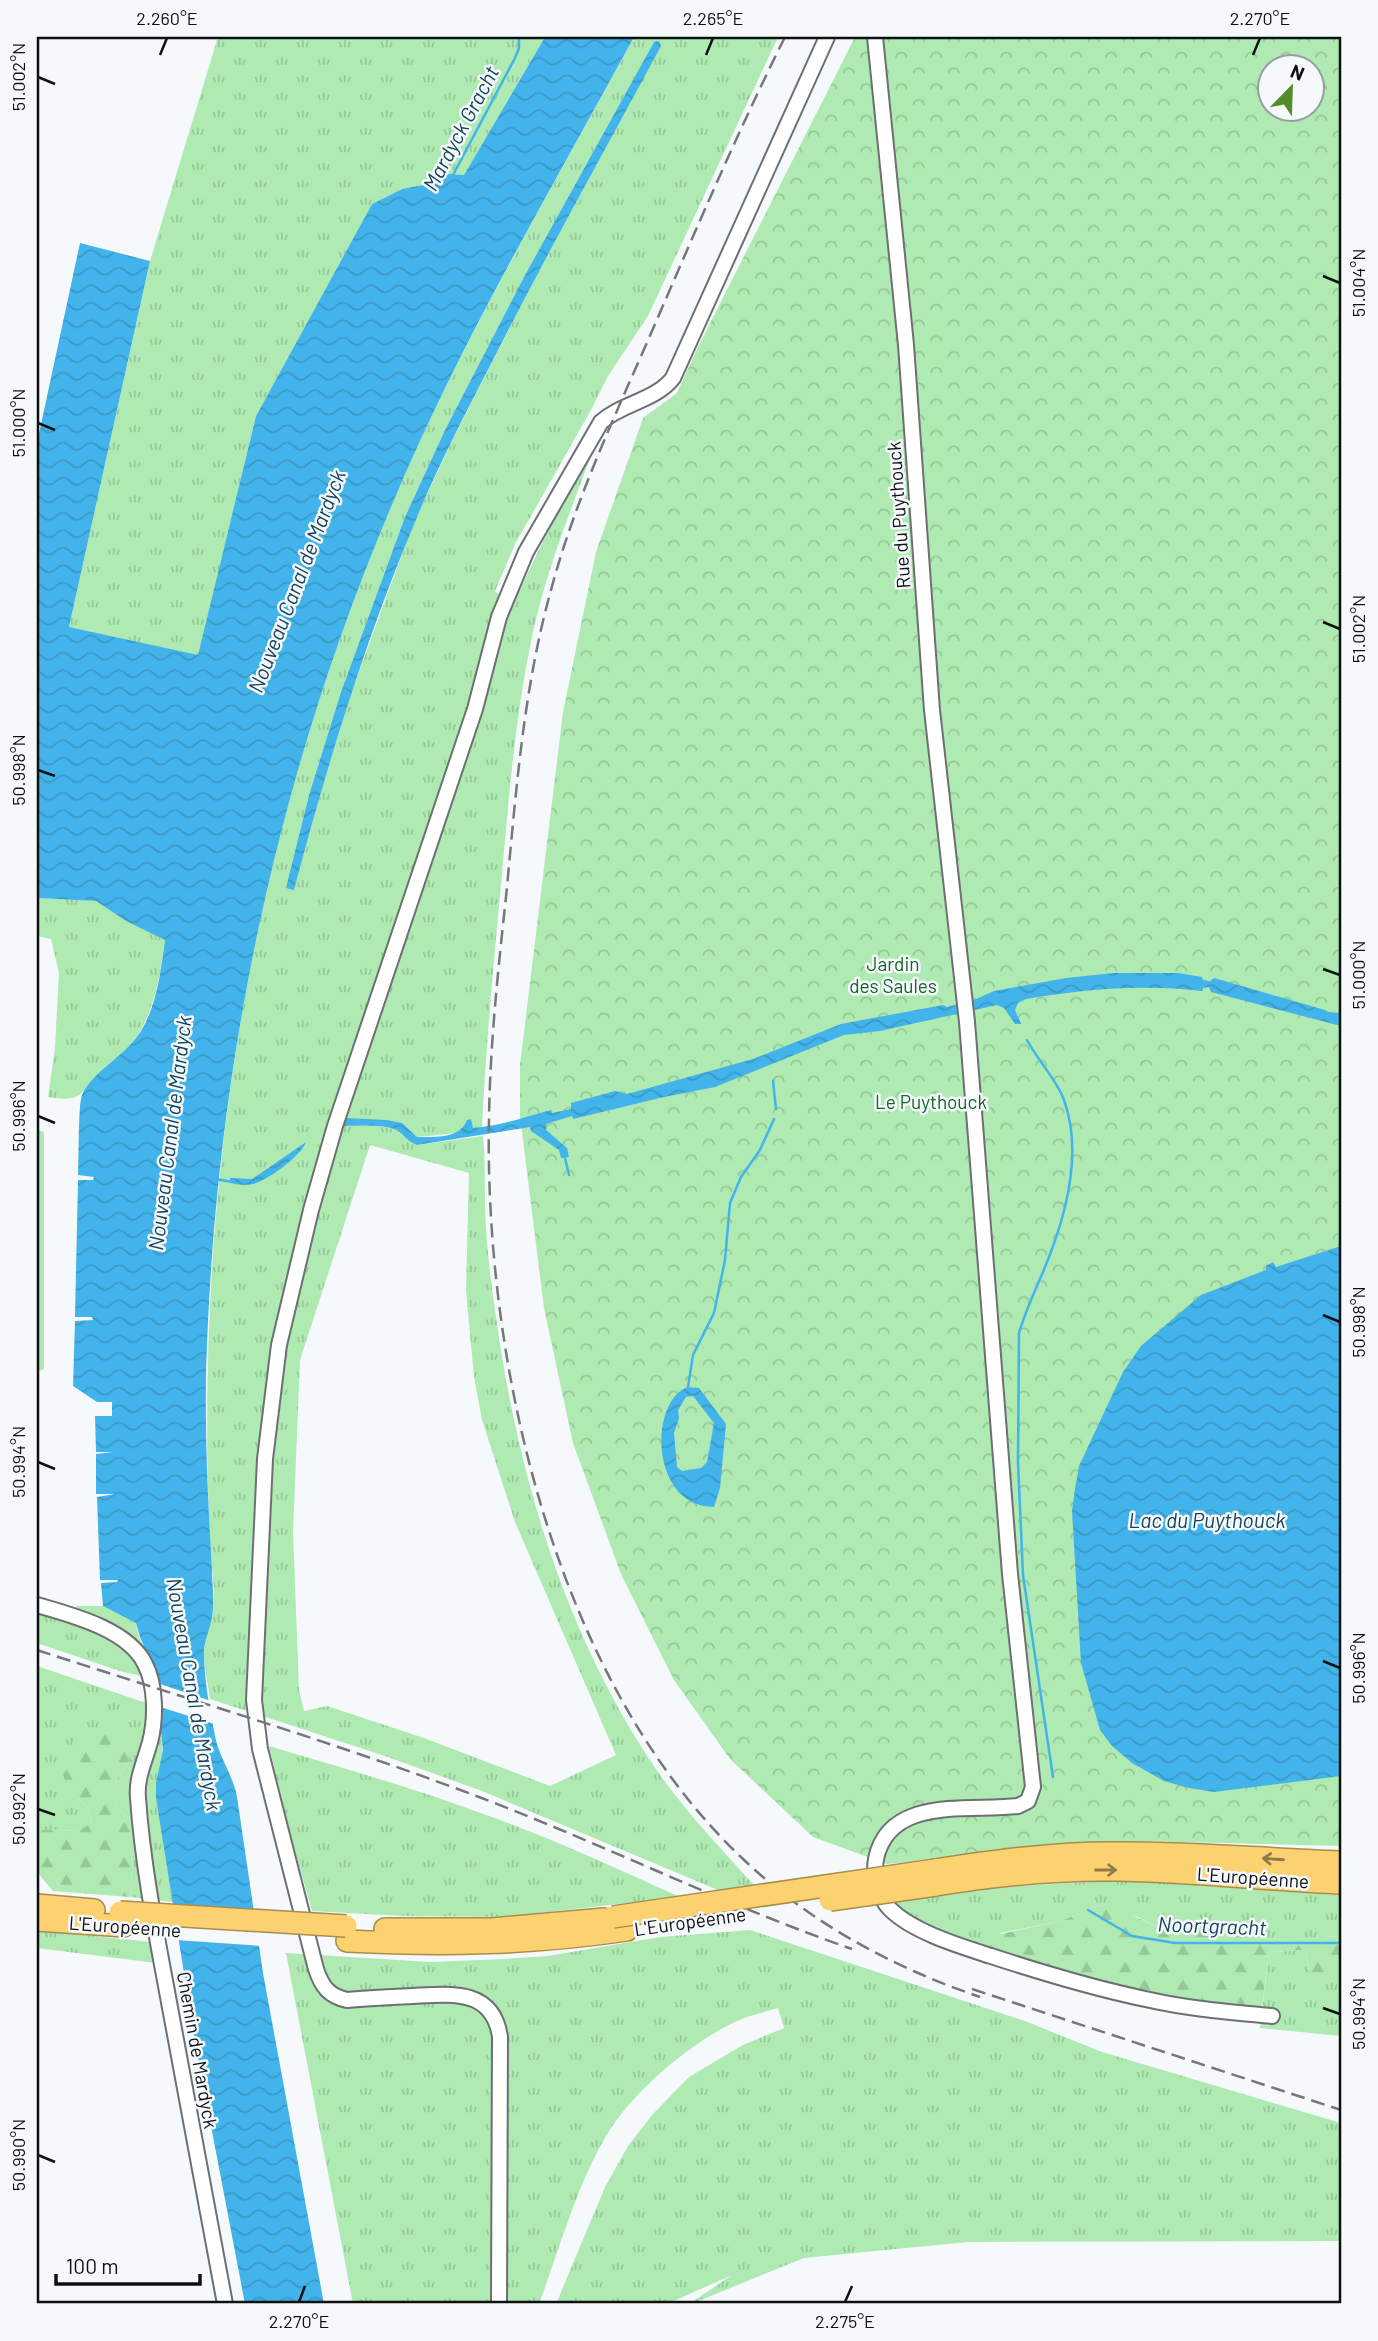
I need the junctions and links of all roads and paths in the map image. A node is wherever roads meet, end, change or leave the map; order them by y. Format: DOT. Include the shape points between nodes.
graph roads {
  1 [pos="827,37"];
  2 [pos="874,37"];
  3 [pos="37,1605"];
  4 [pos="1341,1862"];
  5 [pos="936,1877"];
  6 [pos="1341,1883"];
  7 [pos="37,1905"];
  8 [pos="122,1919"];
  9 [pos="37,1920"];
  10 [pos="1272,2016"];
  11 [pos="225,2304"];
  12 [pos="499,2304"];
  1 -- 12 [label="street" via="673,378 657,392 601,422 517,572 335,1125 277,1356 265,1459 253,1693 260,1749 324,1987 347,2000 464,1995 484,2006 497,2025"];
  2 -- 10 [label="street, Rue du Puythouck" via="905,331 932,710 965,993 1007,1538 1033,1787 1028,1801 1018,1806 935,1811 906,1818 884,1839 875,1871 890,1909 959,1945 1150,2000"];
  3 -- 11 [label="street, Chemin de Mardyck" via="123,1638 148,1672 153,1717 138,1790 142,1838"];
  4 -- 5 [label="highway, L'Européenne, one-way" via="1108,1853 1042,1857"];
  5 -- 6 [label="highway, L'Européenne, one-way" via="1105,1870"];
  5 -- 8 [label="highway, L'Européenne, bridge" via="620,1923 347,1934"];
  7 -- 8 [label="highway, L'Européenne"];
  8 -- 9 [label="highway, L'Européenne"];
}
